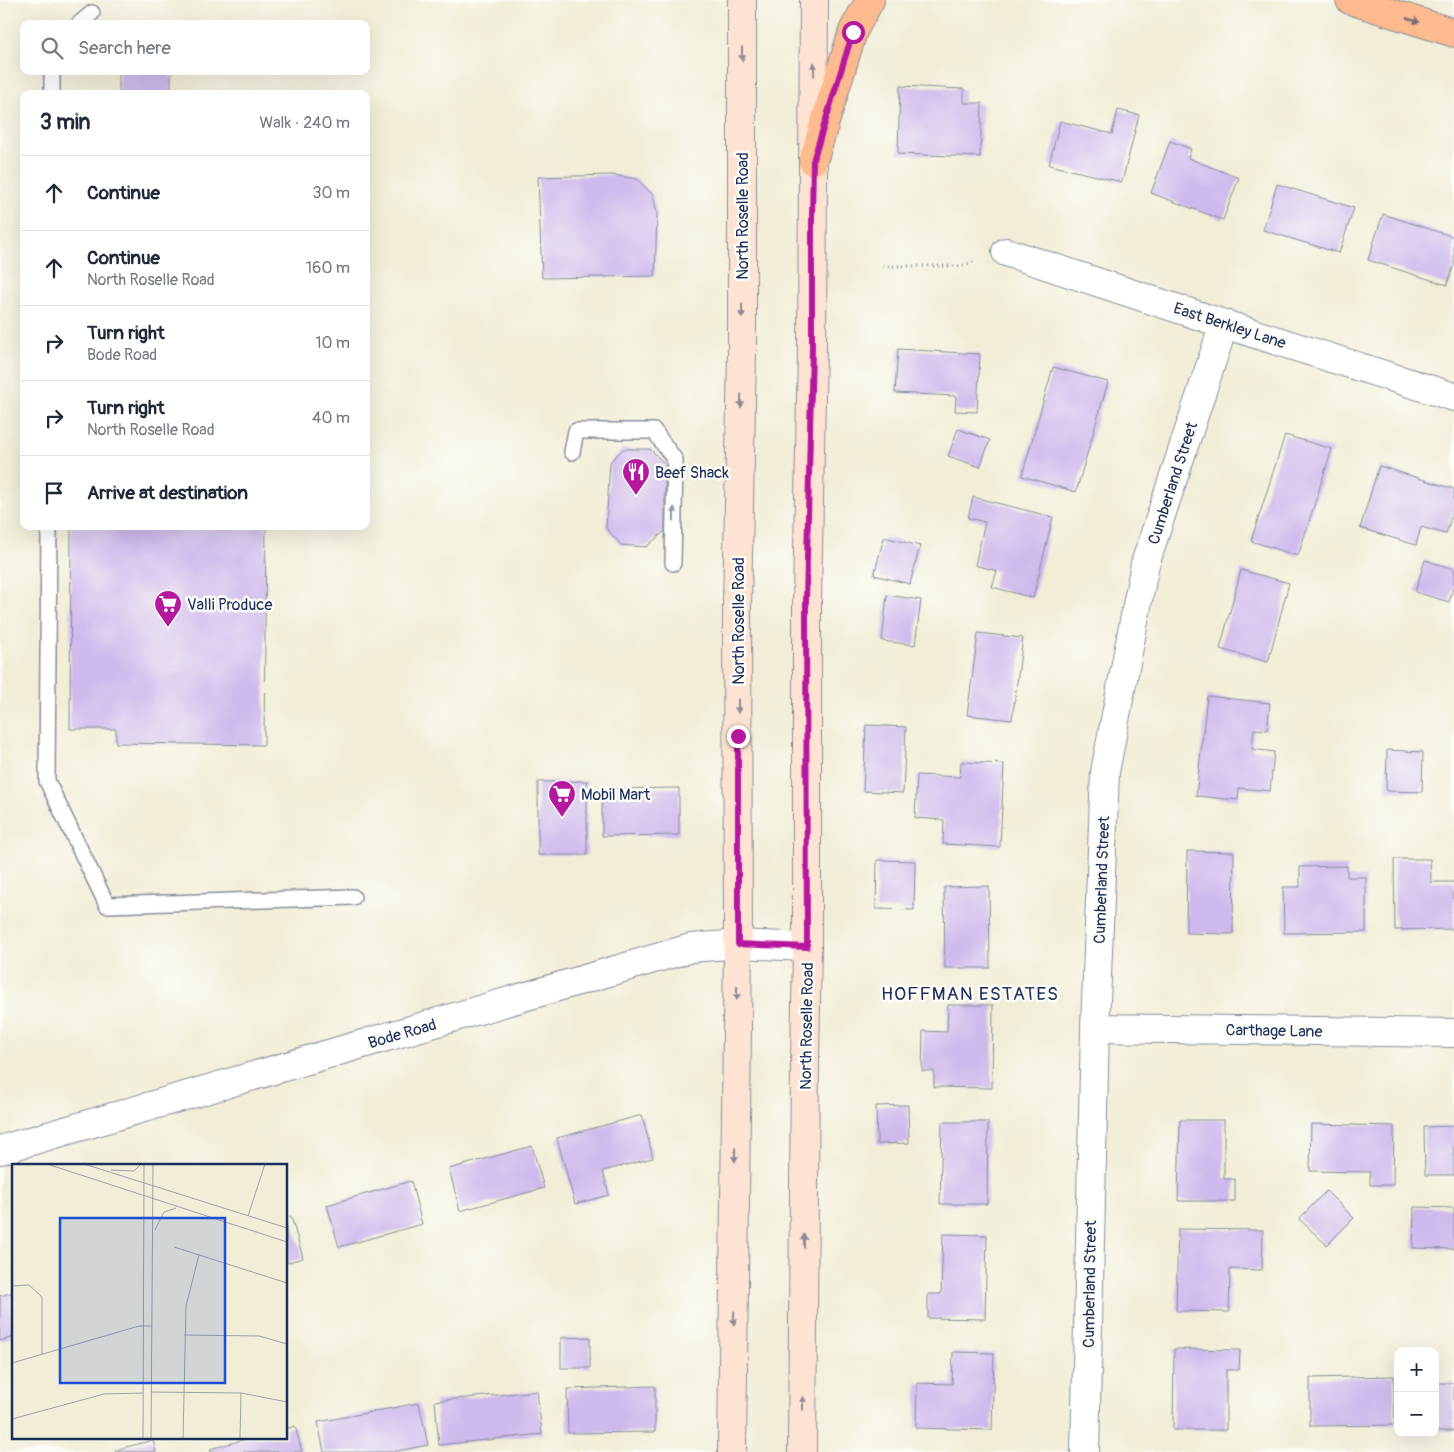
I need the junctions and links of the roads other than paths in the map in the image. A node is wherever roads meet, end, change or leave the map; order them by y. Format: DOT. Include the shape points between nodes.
graph roads {
  1 [pos="742,0"];
  2 [pos="814,0"];
  3 [pos="870,0"];
  4 [pos="1350,0"];
  5 [pos="92,13"];
  6 [pos="84,20"];
  7 [pos="1454,33"];
  8 [pos="52,75"];
  9 [pos="52,90"];
  10 [pos="813,161"];
  11 [pos="1006,252"];
  12 [pos="1224,324"];
  13 [pos="1454,396"];
  14 [pos="572,452"];
  15 [pos="49,530"];
  16 [pos="673,563"];
  17 [pos="353,897"];
  18 [pos="738,944"];
  19 [pos="807,947"];
  20 [pos="1095,1028"];
  21 [pos="1454,1033"];
  22 [pos="0,1150"];
  23 [pos="732,1452"];
  24 [pos="802,1452"];
  25 [pos="1085,1452"];
  1 -- 18 [label="main road, North Roselle Road, one-way"];
  10 -- 2 [label="main road, North Roselle Road, one-way"];
  3 -- 10 [label="main road" via="853,32"];
  4 -- 7 [label="main road, one-way"];
  5 -- 6 [label="lane"];
  8 -- 9 [label="lane"];
  10 -- 19 [label="main road, North Roselle Road" via="806,601"];
  11 -- 12 [label="street, East Berkley Lane"];
  12 -- 13 [label="street, East Berkley Lane"];
  12 -- 20 [label="street, Cumberland Street" via="1145,564 1104,772"];
  16 -- 14 [label="lane, one-way" via="675,460 654,431 576,431"];
  15 -- 17 [label="lane" via="47,780 107,905"];
  18 -- 19 [label="street, Bode Road"];
  18 -- 22 [label="street, Bode Road" via="691,948"];
  18 -- 23 [label="main road, North Roselle Road, one-way"];
  24 -- 19 [label="main road, North Roselle Road, one-way"];
  20 -- 21 [label="street, Carthage Lane"];
  20 -- 25 [label="street, Cumberland Street"];
}
